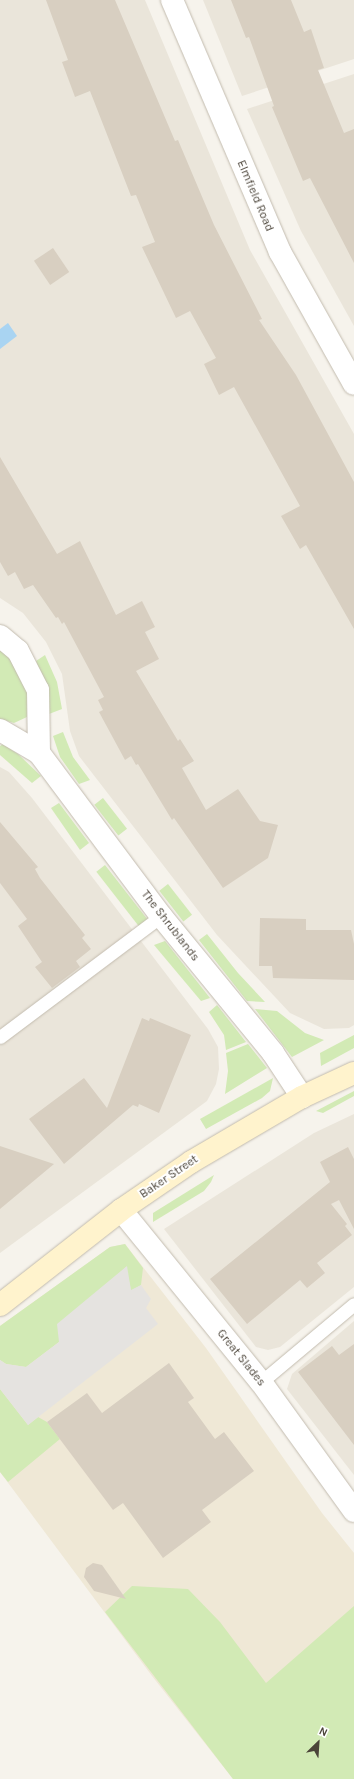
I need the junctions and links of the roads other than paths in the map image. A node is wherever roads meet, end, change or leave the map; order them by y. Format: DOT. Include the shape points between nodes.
graph roads {
  1 [pos="172,0"];
  2 [pos="354,384"];
  3 [pos="0,636"];
  4 [pos="0,730"];
  5 [pos="39,753"];
  6 [pos="161,916"];
  7 [pos="0,1037"];
  8 [pos="354,1073"];
  9 [pos="302,1097"];
  10 [pos="121,1210"];
  11 [pos="354,1304"];
  12 [pos="0,1305"];
  13 [pos="261,1382"];
  14 [pos="354,1511"];
  1 -- 2 [label="street, Elmfield Road" via="280,252"];
  3 -- 5 [label="street" via="18,651 38,690"];
  4 -- 5 [label="street, The Shrublands"];
  5 -- 6 [label="street, The Shrublands"];
  6 -- 7 [label="lane"];
  6 -- 9 [label="street, The Shrublands" via="274,1053"];
  8 -- 9 [label="street, Baker Street"];
  9 -- 10 [label="street, Baker Street" via="197,1158"];
  10 -- 12 [label="street, Baker Street"];
  10 -- 13 [label="street, Great Slades"];
  11 -- 13 [label="lane"];
  13 -- 14 [label="street, Great Slades"];
}
